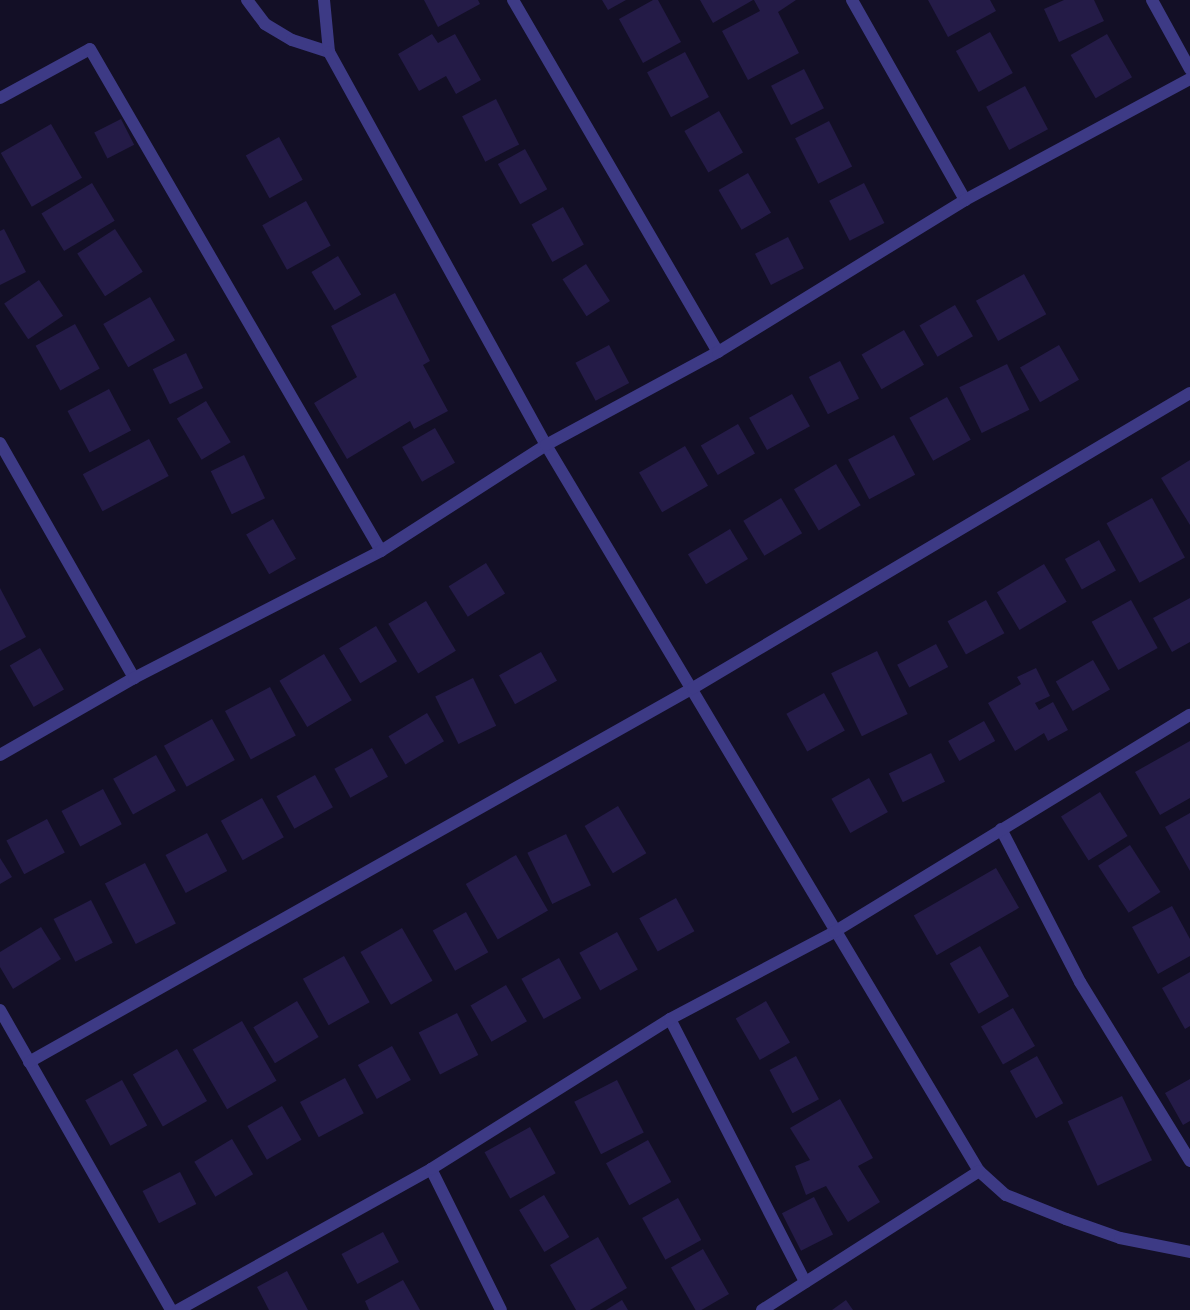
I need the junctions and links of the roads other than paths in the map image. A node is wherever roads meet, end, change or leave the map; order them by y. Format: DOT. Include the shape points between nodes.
graph roads {
  1 [pos="247,0"];
  2 [pos="324,0"];
  3 [pos="513,0"];
  4 [pos="852,0"];
  5 [pos="1152,0"];
  6 [pos="329,52"];
  7 [pos="1190,69"];
  8 [pos="1190,79"];
  9 [pos="0,98"];
  10 [pos="965,200"];
  11 [pos="718,352"];
  12 [pos="1190,393"];
  13 [pos="0,443"];
  14 [pos="546,445"];
  15 [pos="381,550"];
  16 [pos="134,678"];
  17 [pos="693,688"];
  18 [pos="1190,715"];
  19 [pos="0,755"];
  20 [pos="1001,829"];
  21 [pos="834,932"];
  22 [pos="0,1010"];
  23 [pos="670,1019"];
  24 [pos="29,1062"];
  25 [pos="1190,1161"];
  26 [pos="431,1169"];
  27 [pos="979,1172"];
  28 [pos="1190,1252"];
  29 [pos="805,1282"];
  30 [pos="171,1310"];
  31 [pos="178,1310"];
  32 [pos="501,1310"];
  33 [pos="762,1310"];
  1 -- 6 [label="street" via="265,24 292,40"];
  2 -- 6 [label="street"];
  3 -- 11 [label="street"];
  4 -- 10 [label="street"];
  5 -- 7 [label="street"];
  6 -- 14 [label="street"];
  8 -- 10 [label="street"];
  9 -- 15 [label="street" via="90,49"];
  10 -- 11 [label="street"];
  11 -- 14 [label="street"];
  12 -- 17 [label="street"];
  13 -- 16 [label="street"];
  14 -- 15 [label="street"];
  14 -- 17 [label="street"];
  15 -- 16 [label="street"];
  16 -- 19 [label="street"];
  17 -- 21 [label="street"];
  17 -- 24 [label="street"];
  18 -- 20 [label="street"];
  20 -- 21 [label="street"];
  20 -- 25 [label="street" via="1080,982"];
  21 -- 23 [label="street"];
  21 -- 27 [label="street"];
  22 -- 24 [label="street"];
  23 -- 26 [label="street"];
  23 -- 29 [label="street"];
  24 -- 30 [label="street"];
  26 -- 31 [label="street"];
  26 -- 32 [label="street"];
  27 -- 28 [label="street" via="1006,1195 1066,1219 1120,1238"];
  27 -- 29 [label="street"];
  29 -- 33 [label="street"];
}
